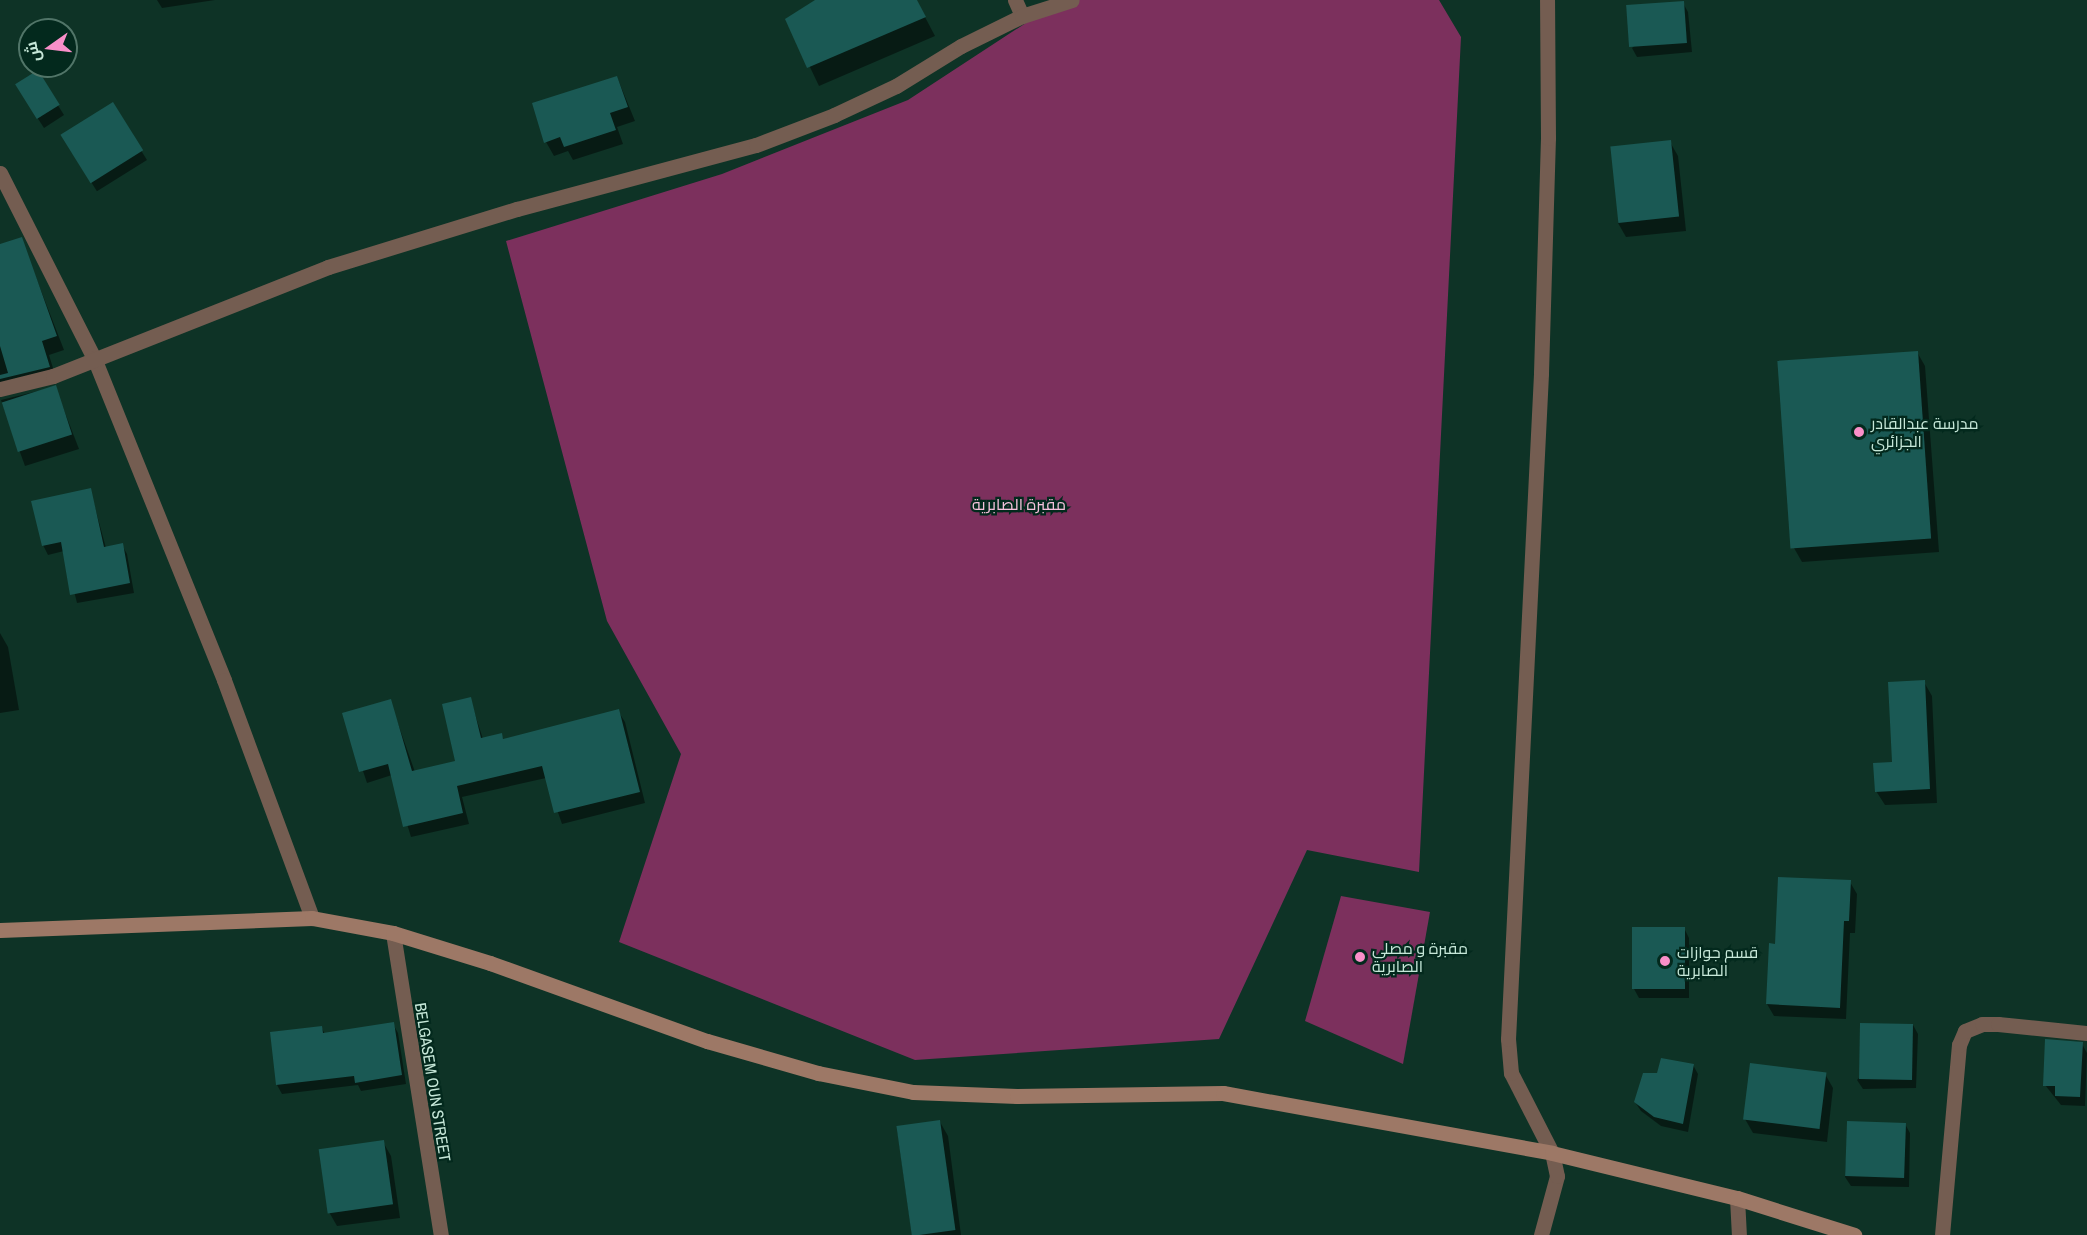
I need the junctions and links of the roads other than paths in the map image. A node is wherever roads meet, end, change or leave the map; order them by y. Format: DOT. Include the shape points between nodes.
graph roads {
  1 [pos="1015,0"];
  2 [pos="1072,0"];
  3 [pos="1547,0"];
  4 [pos="1022,16"];
  5 [pos="0,173"];
  6 [pos="94,358"];
  7 [pos="0,389"];
  8 [pos="312,918"];
  9 [pos="0,930"];
  10 [pos="393,933"];
  11 [pos="2087,1034"];
  12 [pos="1552,1153"];
  13 [pos="1737,1198"];
  14 [pos="441,1235"];
  15 [pos="1541,1235"];
  16 [pos="1739,1235"];
  17 [pos="1854,1235"];
  18 [pos="1942,1235"];
  1 -- 4 [label="street"];
  2 -- 4 [label="street"];
  3 -- 12 [label="street" via="1548,138 1541,361 1508,1040 1511,1073"];
  4 -- 6 [label="street" via="961,46 896,86 767,140 643,178 517,209 328,267"];
  5 -- 6 [label="street"];
  6 -- 7 [label="street" via="53,376"];
  6 -- 8 [label="street" via="224,680"];
  8 -- 9 [label="street"];
  8 -- 10 [label="street"];
  10 -- 12 [label="street" via="490,963 707,1041 818,1073 913,1092 1017,1096 1223,1093"];
  10 -- 14 [label="street, BELGASEM OUN STREET"];
  11 -- 18 [label="street" via="1998,1024 1982,1024 1965,1031 1959,1045"];
  12 -- 13 [label="street"];
  12 -- 15 [label="street" via="1557,1176"];
  13 -- 16 [label="street"];
  13 -- 17 [label="street"];
}
